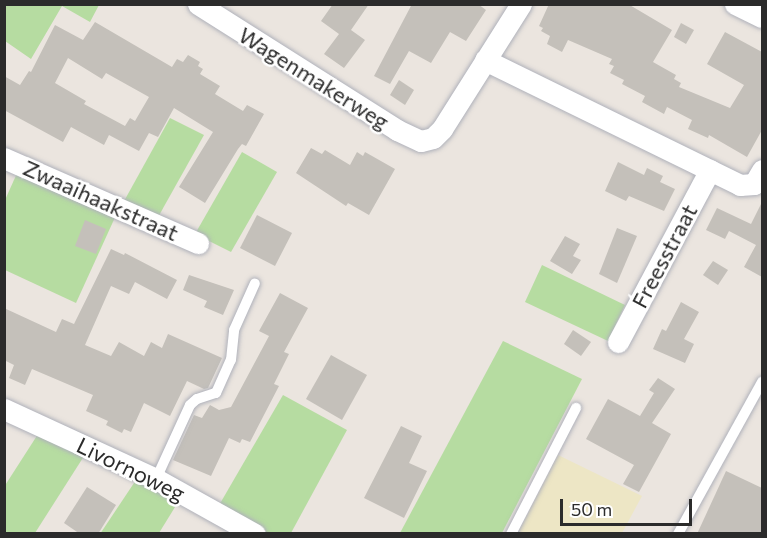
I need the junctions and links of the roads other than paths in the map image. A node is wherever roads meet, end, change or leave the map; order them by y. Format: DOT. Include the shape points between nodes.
graph roads {
  1 [pos="198,4"];
  2 [pos="521,4"];
  3 [pos="735,4"];
  4 [pos="762,17"];
  5 [pos="485,60"];
  6 [pos="4,158"];
  7 [pos="710,170"];
  8 [pos="758,177"];
  9 [pos="198,243"];
  10 [pos="255,283"];
  11 [pos="618,342"];
  12 [pos="762,382"];
  13 [pos="576,408"];
  14 [pos="4,409"];
  15 [pos="156,479"];
  16 [pos="255,534"];
  17 [pos="512,534"];
  18 [pos="678,534"];
  1 -- 5 [label="street, Wagenmakerweg" via="397,130 422,141 433,138 442,129"];
  2 -- 5 [label="street"];
  3 -- 4 [label="street"];
  5 -- 7 [label="street"];
  6 -- 9 [label="street, Zwaaihaakstraat"];
  7 -- 8 [label="street" via="740,185"];
  7 -- 11 [label="street, Freesstraat"];
  10 -- 15 [label="lane" via="234,330 231,360 216,393 190,405"];
  12 -- 18 [label="lane"];
  13 -- 17 [label="lane"];
  14 -- 15 [label="street, Livornoweg"];
  15 -- 16 [label="street, Livornoweg"];
}
